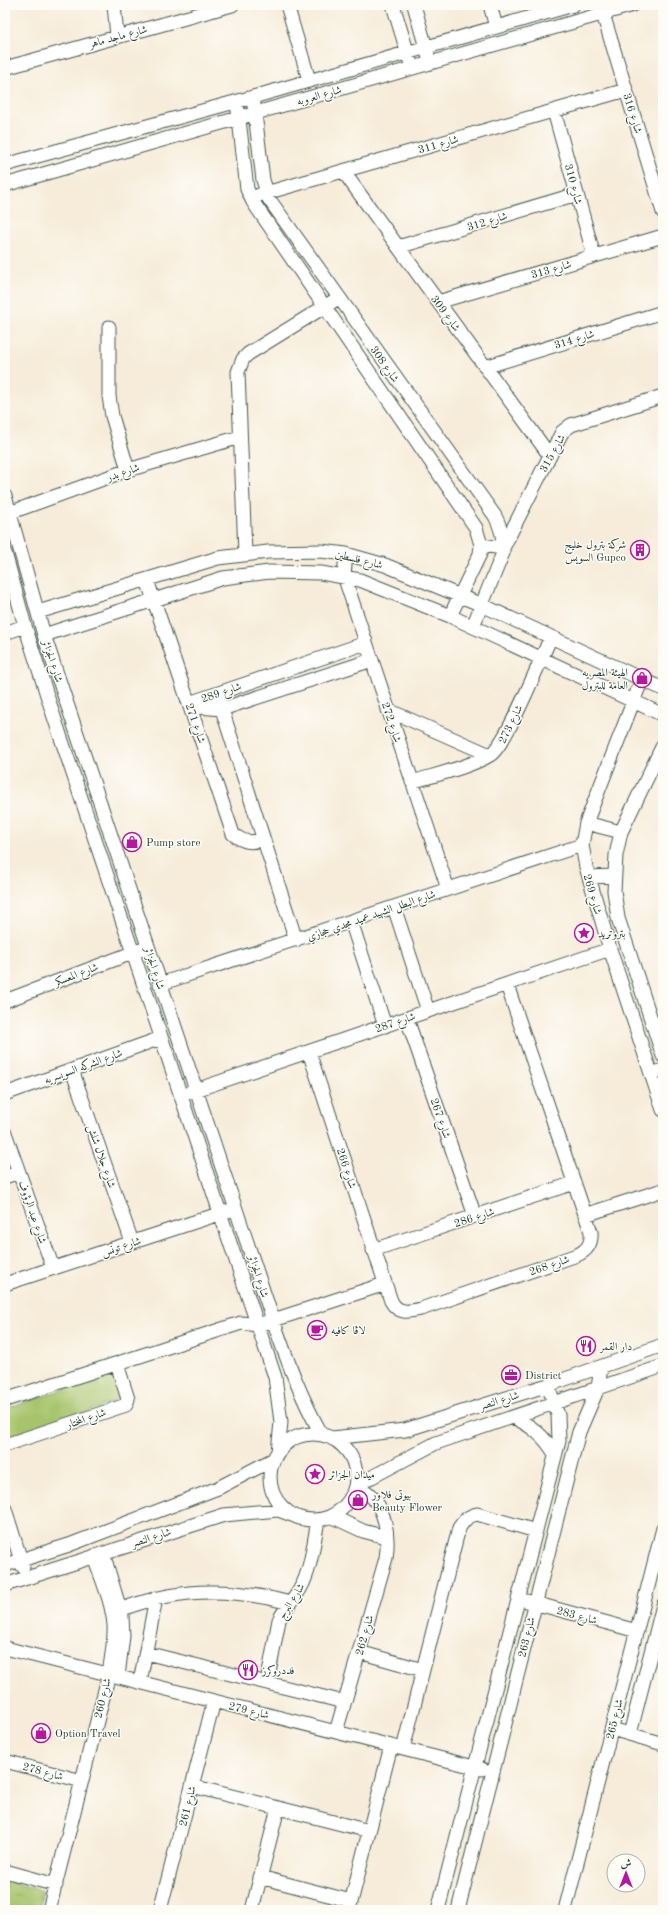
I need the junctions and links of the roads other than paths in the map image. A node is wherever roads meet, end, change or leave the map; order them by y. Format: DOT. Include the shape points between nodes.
graph roads {
  1 [pos="114,5"];
  2 [pos="232,5"];
  3 [pos="287,5"];
  4 [pos="393,5"];
  5 [pos="414,5"];
  6 [pos="490,5"];
  7 [pos="573,5"];
  8 [pos="633,5"];
  9 [pos="603,14"];
  10 [pos="496,27"];
  11 [pos="117,36"];
  12 [pos="426,47"];
  13 [pos="407,52"];
  14 [pos="431,62"];
  15 [pos="5,68"];
  16 [pos="412,68"];
  17 [pos="309,80"];
  18 [pos="626,90"];
  19 [pos="253,97"];
  20 [pos="237,102"];
  21 [pos="554,111"];
  22 [pos="255,113"];
  23 [pos="238,118"];
  24 [pos="5,165"];
  25 [pos="343,171"];
  26 [pos="5,185"];
  27 [pos="266,193"];
  28 [pos="576,194"];
  29 [pos="250,197"];
  30 [pos="663,212"];
  31 [pos="663,236"];
  32 [pos="398,247"];
  33 [pos="594,256"];
  34 [pos="338,297"];
  35 [pos="438,302"];
  36 [pos="325,307"];
  37 [pos="663,312"];
  38 [pos="109,327"];
  39 [pos="367,338"];
  40 [pos="353,347"];
  41 [pos="485,367"];
  42 [pos="404,391"];
  43 [pos="663,396"];
  44 [pos="390,401"];
  45 [pos="240,437"];
  46 [pos="446,450"];
  47 [pos="550,456"];
  48 [pos="431,460"];
  49 [pos="128,470"];
  50 [pos="5,496"];
  51 [pos="9,513"];
  52 [pos="481,545"];
  53 [pos="503,548"];
  54 [pos="290,551"];
  55 [pos="5,553"];
  56 [pos="245,553"];
  57 [pos="346,554"];
  58 [pos="292,571"];
  59 [pos="344,576"];
  60 [pos="147,580"];
  61 [pos="460,596"];
  62 [pos="154,600"];
  63 [pos="482,604"];
  64 [pos="38,612"];
  65 [pos="450,616"];
  66 [pos="25,626"];
  67 [pos="473,626"];
  68 [pos="5,633"];
  69 [pos="44,635"];
  70 [pos="550,637"];
  71 [pos="366,643"];
  72 [pos="541,658"];
  73 [pos="372,660"];
  74 [pos="642,679"];
  75 [pos="663,689"];
  76 [pos="217,694"];
  77 [pos="632,701"];
  78 [pos="189,703"];
  79 [pos="222,709"];
  80 [pos="388,710"];
  81 [pos="663,715"];
  82 [pos="663,744"];
  83 [pos="490,755"];
  84 [pos="412,782"];
  85 [pos="102,806"];
  86 [pos="86,812"];
  87 [pos="586,823"];
  88 [pos="621,832"];
  89 [pos="263,839"];
  90 [pos="582,846"];
  91 [pos="614,876"];
  92 [pos="589,878"];
  93 [pos="448,889"];
  94 [pos="134,900"];
  95 [pos="118,907"];
  96 [pos="394,907"];
  97 [pos="351,921"];
  98 [pos="296,940"];
  99 [pos="148,947"];
  100 [pos="610,949"];
  101 [pos="133,953"];
  102 [pos="160,984"];
  103 [pos="507,985"];
  104 [pos="5,1001"];
  105 [pos="428,1012"];
  106 [pos="406,1019"];
  107 [pos="385,1026"];
  108 [pos="161,1038"];
  109 [pos="309,1052"];
  110 [pos="663,1054"];
  111 [pos="72,1070"];
  112 [pos="657,1072"];
  113 [pos="198,1090"];
  114 [pos="5,1094"];
  115 [pos="180,1095"];
  116 [pos="663,1110"];
  117 [pos="5,1133"];
  118 [pos="19,1172"];
  119 [pos="5,1177"];
  120 [pos="574,1183"];
  121 [pos="663,1190"];
  122 [pos="236,1209"];
  123 [pos="220,1214"];
  124 [pos="585,1215"];
  125 [pos="475,1216"];
  126 [pos="132,1242"];
  127 [pos="374,1250"];
  128 [pos="53,1268"];
  129 [pos="5,1284"];
  130 [pos="385,1284"];
  131 [pos="273,1320"];
  132 [pos="258,1325"];
  133 [pos="663,1345"];
  134 [pos="117,1364"];
  135 [pos="663,1366"];
  136 [pos="601,1367"];
  137 [pos="548,1385"];
  138 [pos="598,1388"];
  139 [pos="5,1400"];
  140 [pos="554,1403"];
  141 [pos="513,1417"];
  142 [pos="327,1437"];
  143 [pos="5,1445"];
  144 [pos="555,1454"];
  145 [pos="276,1456"];
  146 [pos="356,1484"];
  147 [pos="5,1509"];
  148 [pos="300,1518"];
  149 [pos="325,1518"];
  150 [pos="663,1528"];
  151 [pos="536,1531"];
  152 [pos="386,1537"];
  153 [pos="98,1555"];
  154 [pos="21,1560"];
  155 [pos="5,1565"];
  156 [pos="28,1578"];
  157 [pos="5,1585"];
  158 [pos="156,1598"];
  159 [pos="518,1599"];
  160 [pos="290,1603"];
  161 [pos="535,1603"];
  162 [pos="663,1605"];
  163 [pos="116,1611"];
  164 [pos="637,1631"];
  165 [pos="5,1648"];
  166 [pos="359,1652"];
  167 [pos="146,1653"];
  168 [pos="423,1670"];
  169 [pos="113,1675"];
  170 [pos="140,1682"];
  171 [pos="267,1683"];
  172 [pos="214,1701"];
  173 [pos="344,1702"];
  174 [pos="612,1729"];
  175 [pos="336,1732"];
  176 [pos="630,1734"];
  177 [pos="663,1744"];
  178 [pos="397,1748"];
  179 [pos="5,1761"];
  180 [pos="475,1767"];
  181 [pos="492,1772"];
  182 [pos="82,1781"];
  183 [pos="192,1786"];
  184 [pos="278,1808"];
  185 [pos="369,1831"];
  186 [pos="5,1871"];
  187 [pos="260,1877"];
  188 [pos="56,1885"];
  189 [pos="350,1905"];
  190 [pos="49,1910"];
  191 [pos="160,1910"];
  192 [pos="252,1910"];
  193 [pos="438,1910"];
  194 [pos="458,1910"];
  195 [pos="565,1910"];
  1 -- 11 [label="street"];
  2 -- 11 [label="street, شارع ماجد ماهر"];
  3 -- 17 [label="street"];
  4 -- 13 [label="street"];
  5 -- 12 [label="street"];
  6 -- 10 [label="street"];
  7 -- 10 [label="street, شارع العروبه"];
  8 -- 9 [label="street, شارع العروبه"];
  9 -- 14 [label="street, شارع العروبه"];
  9 -- 18 [label="street, شارع 316"];
  10 -- 12 [label="street, شارع العروبه"];
  11 -- 15 [label="street, شارع ماجد ماهر"];
  12 -- 13 [label="street, شارع العروبه"];
  12 -- 14 [label="street"];
  13 -- 16 [label="street"];
  13 -- 17 [label="street, شارع العروبه"];
  14 -- 16 [label="street, شارع العروبه"];
  16 -- 22 [label="street, شارع العروبه"];
  17 -- 19 [label="street, شارع العروبه"];
  18 -- 21 [label="street, شارع 311"];
  18 -- 30 [label="street, شارع 316"];
  19 -- 20 [label="street, شارع العروبه"];
  19 -- 22 [label="street, شارع 308"];
  20 -- 23 [label="street, شارع 308"];
  20 -- 24 [label="street, شارع العروبه"];
  21 -- 25 [label="street, شارع 311"];
  21 -- 28 [label="street, شارع 310"];
  22 -- 23 [label="street, شارع العروبه"];
  22 -- 27 [label="street, شارع 308"];
  23 -- 26 [label="street, شارع العروبه"];
  23 -- 29 [label="street, شارع 308"];
  25 -- 27 [label="street, شارع 311"];
  25 -- 32 [label="street, شارع 309"];
  27 -- 29 [label="street, شارع 311"];
  27 -- 34 [label="street, شارع 308"];
  28 -- 32 [label="street, شارع 312"];
  28 -- 33 [label="street, شارع 310"];
  29 -- 36 [label="street, شارع 308"];
  31 -- 33 [label="street, شارع 313"];
  32 -- 35 [label="street, شارع 309"];
  33 -- 35 [label="street, شارع 313"];
  34 -- 36 [label="street"];
  34 -- 39 [label="street, شارع 308"];
  35 -- 41 [label="street, شارع 309"];
  36 -- 40 [label="street, شارع 308"];
  36 -- 45 [label="street" via="243,359 238,372"];
  37 -- 41 [label="street, شارع 314"];
  38 -- 49 [label="street" via="109,396 112,416"];
  39 -- 40 [label="street"];
  39 -- 42 [label="street, شارع 308"];
  40 -- 44 [label="street, شارع 308"];
  41 -- 47 [label="street, شارع 309"];
  42 -- 44 [label="street"];
  42 -- 46 [label="street, شارع 308"];
  43 -- 47 [label="street, شارع 315" via="571,425 562,432"];
  44 -- 48 [label="street, شارع 308"];
  45 -- 49 [label="street, شارع بدر"];
  45 -- 56 [label="street"];
  46 -- 48 [label="street"];
  46 -- 53 [label="street, شارع 308" via="495,516 501,527"];
  47 -- 53 [label="street, شارع 315"];
  48 -- 52 [label="street, شارع 308" via="476,528"];
  49 -- 51 [label="street, شارع بدر"];
  50 -- 51 [label="street, شارع الجزائر"];
  51 -- 64 [label="street, شارع الجزائر"];
  52 -- 53 [label="street"];
  52 -- 61 [label="street" via="477,563"];
  53 -- 63 [label="street, شارع 308" via="499,565"];
  54 -- 56 [label="street, شارع فلسطين"];
  54 -- 57 [label="street, شارع فلسطين"];
  54 -- 58 [label="street"];
  55 -- 66 [label="street, شارع الجزائر"];
  56 -- 60 [label="street, شارع فلسطين" via="218,558"];
  57 -- 59 [label="street, شارع 272"];
  57 -- 61 [label="street, شارع فلسطين" via="385,565"];
  58 -- 59 [label="street, شارع فلسطين"];
  58 -- 62 [label="street, شارع فلسطين" via="223,578"];
  59 -- 65 [label="street, شارع فلسطين"];
  59 -- 71 [label="street, شارع 272"];
  60 -- 62 [label="street, شارع 271"];
  60 -- 64 [label="street, شارع فلسطين"];
  61 -- 63 [label="street, شارع فلسطين"];
  61 -- 65 [label="street"];
  62 -- 69 [label="street, شارع فلسطين"];
  62 -- 78 [label="street, شارع 271"];
  63 -- 67 [label="street, شارع 308"];
  63 -- 70 [label="street, شارع فلسطين"];
  64 -- 69 [label="street, شارع الجزائر"];
  65 -- 67 [label="street, شارع فلسطين"];
  66 -- 68 [label="street"];
  66 -- 86 [label="street, شارع الجزائر"];
  67 -- 72 [label="street, شارع فلسطين"];
  69 -- 85 [label="street, شارع الجزائر"];
  70 -- 72 [label="street, شارع 273"];
  70 -- 74 [label="street, شارع فلسطين"];
  71 -- 73 [label="street, شارع 272"];
  71 -- 76 [label="street, شارع 289"];
  72 -- 77 [label="street, شارع فلسطين"];
  72 -- 83 [label="street, شارع 273" via="502,743"];
  73 -- 79 [label="street, شارع 289"];
  73 -- 80 [label="street, شارع 272"];
  74 -- 75 [label="street, شارع فلسطين"];
  74 -- 77 [label="street, شارع 269"];
  76 -- 78 [label="street, شارع 289"];
  76 -- 79 [label="street"];
  77 -- 81 [label="street, شارع فلسطين"];
  77 -- 87 [label="street, شارع 269"];
  78 -- 79 [label="street, شارع 289" via="199,707"];
  78 -- 89 [label="street, شارع 271" via="233,834 247,842"];
  79 -- 89 [label="street"];
  80 -- 83 [label="street"];
  80 -- 84 [label="street, شارع 272"];
  82 -- 88 [label="street, شارع 269"];
  83 -- 84 [label="street, شارع 273"];
  84 -- 93 [label="street, شارع 272"];
  85 -- 86 [label="street"];
  85 -- 94 [label="street, شارع الجزائر"];
  86 -- 95 [label="street, شارع الجزائر"];
  87 -- 88 [label="street"];
  87 -- 90 [label="street, شارع 269"];
  88 -- 91 [label="street, شارع 269"];
  89 -- 98 [label="street"];
  90 -- 92 [label="street, شارع 269"];
  90 -- 93 [label="street, شارع البطل الشهيد عميد مجدي حجازي"];
  91 -- 92 [label="street"];
  91 -- 110 [label="street, شارع 269" via="618,918"];
  92 -- 100 [label="street, شارع 269"];
  93 -- 96 [label="street, شارع البطل الشهيد عميد مجدي حجازي"];
  94 -- 95 [label="street"];
  94 -- 99 [label="street, شارع الجزائر"];
  95 -- 101 [label="street, شارع الجزائر"];
  96 -- 97 [label="street, شارع البطل الشهيد عميد مجدي حجازي"];
  96 -- 105 [label="street"];
  97 -- 98 [label="street, شارع البطل الشهيد عميد مجدي حجازي"];
  97 -- 107 [label="street"];
  98 -- 102 [label="street, شارع البطل الشهيد عميد مجدي حجازي"];
  99 -- 101 [label="street, شارع المعسكر"];
  99 -- 102 [label="street, شارع الجزائر"];
  100 -- 103 [label="street, شارع 287"];
  100 -- 112 [label="street, شارع 269"];
  101 -- 104 [label="street, شارع المعسكر"];
  101 -- 108 [label="street, شارع الجزائر"];
  102 -- 113 [label="street, شارع الجزائر"];
  103 -- 105 [label="street, شارع 287"];
  103 -- 120 [label="street, شارع 268"];
  105 -- 106 [label="street, شارع 287"];
  106 -- 107 [label="street, شارع 287"];
  106 -- 125 [label="street, شارع 267"];
  107 -- 109 [label="street, شارع 287"];
  108 -- 111 [label="street, شارع الشركه السويسريه"];
  108 -- 115 [label="street, شارع الجزائر"];
  109 -- 113 [label="street, شارع 287"];
  109 -- 127 [label="street, شارع 266"];
  111 -- 114 [label="street, شارع الشركه السويسريه"];
  111 -- 126 [label="street, شارع جلال شلش"];
  112 -- 116 [label="street, شارع 269"];
  113 -- 115 [label="street, شارع 287"];
  113 -- 122 [label="street, شارع الجزائر"];
  115 -- 123 [label="street, شارع الجزائر"];
  117 -- 118 [label="street, شارع عبد الرؤوف"];
  118 -- 119 [label="street"];
  118 -- 128 [label="street, شارع عبد الرؤوف"];
  120 -- 124 [label="street, شارع 268"];
  120 -- 125 [label="street, شارع 286"];
  121 -- 124 [label="street"];
  122 -- 123 [label="street, شارع تونس"];
  122 -- 131 [label="street, شارع الجزائر"];
  123 -- 126 [label="street, شارع تونس"];
  123 -- 132 [label="street, شارع الجزائر"];
  124 -- 130 [label="street, شارع 268" via="590,1232 590,1244 583,1253 407,1312 394,1307"];
  125 -- 127 [label="street, شارع 286"];
  126 -- 128 [label="street, شارع تونس"];
  127 -- 130 [label="street, شارع 266"];
  128 -- 129 [label="street, شارع تونس"];
  130 -- 131 [label="street"];
  131 -- 132 [label="street"];
  131 -- 142 [label="street, شارع الجزائر" via="308,1411"];
  132 -- 134 [label="street" via="241,1323"];
  132 -- 145 [label="street, شارع الجزائر" via="275,1377 279,1399 281,1422"];
  133 -- 136 [label="street, شارع النصر"];
  134 -- 139 [label="street"];
  134 -- 143 [label="street, شارع المختار" via="128,1399 126,1405"];
  135 -- 138 [label="street, شارع النصر"];
  136 -- 137 [label="street, شارع النصر"];
  136 -- 138 [label="street, شارع 263"];
  137 -- 140 [label="street, شارع 263"];
  137 -- 142 [label="street, شارع النصر" via="405,1430"];
  138 -- 140 [label="street, شارع النصر"];
  138 -- 161 [label="street, شارع 263" via="579,1432"];
  140 -- 141 [label="street, شارع النصر"];
  140 -- 144 [label="street, شارع 263" via="560,1428"];
  141 -- 144 [label="street" via="538,1431"];
  141 -- 146 [label="street, شارع النصر" via="436,1443"];
  142 -- 145 [label="street" via="302,1435 284,1445"];
  142 -- 146 [label="street" via="343,1446 351,1457 356,1469"];
  144 -- 151 [label="street, شارع 263"];
  145 -- 148 [label="street" via="270,1471 270,1483 274,1494 280,1505"];
  145 -- 154 [label="street, شارع النصر" via="218,1488 69,1545"];
  146 -- 149 [label="street" via="351,1498 342,1509"];
  146 -- 152 [label="street, شارع 262" via="366,1490 378,1506 385,1524"];
  147 -- 154 [label="street"];
  148 -- 149 [label="street"];
  148 -- 153 [label="street, شارع النصر" via="278,1510 224,1515"];
  149 -- 152 [label="street"];
  149 -- 160 [label="street, شارع البرج" via="304,1580"];
  150 -- 164 [label="street, شارع 265"];
  151 -- 159 [label="street, شارع 263"];
  151 -- 168 [label="street" via="477,1514 463,1521 459,1528"];
  152 -- 166 [label="street, شارع 262" via="386,1558"];
  153 -- 156 [label="street, شارع النصر"];
  153 -- 163 [label="street, شارع 260"];
  154 -- 155 [label="street, شارع النصر"];
  154 -- 156 [label="street"];
  156 -- 157 [label="street, شارع النصر"];
  158 -- 160 [label="street" via="198,1592 230,1592"];
  158 -- 163 [label="street"];
  158 -- 167 [label="street"];
  159 -- 161 [label="street, شارع 283"];
  159 -- 180 [label="street, شارع 263"];
  160 -- 171 [label="street, شارع البرج" via="279,1620"];
  161 -- 164 [label="street, شارع 283"];
  161 -- 181 [label="street, شارع 263"];
  162 -- 176 [label="street, شارع 265"];
  163 -- 169 [label="street, شارع 260"];
  164 -- 174 [label="street, شارع 265"];
  165 -- 169 [label="street, شارع 279"];
  166 -- 168 [label="street"];
  166 -- 173 [label="street, شارع 262"];
  167 -- 170 [label="street"];
  167 -- 171 [label="street"];
  168 -- 178 [label="street"];
  169 -- 170 [label="street, شارع 279"];
  169 -- 182 [label="street, شارع 260"];
  170 -- 172 [label="street, شارع 279"];
  171 -- 173 [label="street"];
  172 -- 175 [label="street, شارع 279"];
  172 -- 183 [label="street, شارع 261"];
  173 -- 175 [label="street, شارع 262"];
  174 -- 176 [label="street"];
  174 -- 195 [label="street, شارع 265"];
  175 -- 178 [label="street, شارع 279"];
  176 -- 177 [label="street"];
  178 -- 180 [label="street, شارع 279"];
  178 -- 185 [label="street"];
  179 -- 182 [label="street, شارع 278"];
  180 -- 181 [label="street, شارع 279"];
  180 -- 193 [label="street, شارع 263"];
  181 -- 194 [label="street, شارع 263"];
  182 -- 188 [label="street, شارع 260"];
  183 -- 184 [label="street"];
  183 -- 191 [label="street, شارع 261"];
  184 -- 185 [label="street"];
  184 -- 187 [label="street"];
  185 -- 189 [label="street"];
  186 -- 188 [label="street"];
  187 -- 189 [label="street"];
  187 -- 192 [label="street"];
  188 -- 190 [label="street, شارع 260"];
}
